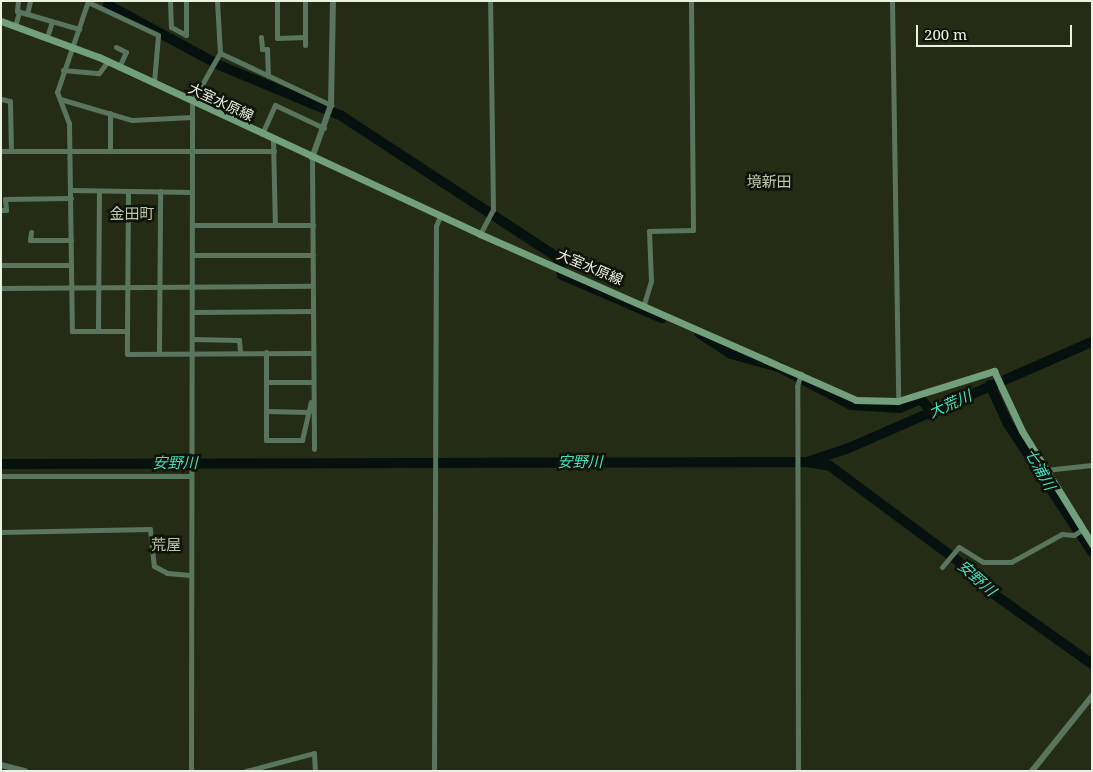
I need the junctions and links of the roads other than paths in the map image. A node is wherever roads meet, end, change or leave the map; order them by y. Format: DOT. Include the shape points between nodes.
graph roads {
  1 [pos="18,1"];
  2 [pos="30,1"];
  3 [pos="170,1"];
  4 [pos="186,1"];
  5 [pos="217,1"];
  6 [pos="277,1"];
  7 [pos="305,1"];
  8 [pos="333,1"];
  9 [pos="490,1"];
  10 [pos="691,1"];
  11 [pos="892,1"];
  12 [pos="88,2"];
  13 [pos="19,12"];
  14 [pos="27,14"];
  15 [pos="1,21"];
  16 [pos="52,22"];
  17 [pos="14,26"];
  18 [pos="79,29"];
  19 [pos="47,37"];
  20 [pos="261,37"];
  21 [pos="305,37"];
  22 [pos="70,45"];
  23 [pos="306,45"];
  24 [pos="116,47"];
  25 [pos="220,54"];
  26 [pos="108,61"];
  27 [pos="120,67"];
  28 [pos="63,70"];
  29 [pos="268,76"];
  30 [pos="154,84"];
  31 [pos="1,99"];
  32 [pos="60,100"];
  33 [pos="192,102"];
  34 [pos="331,105"];
  35 [pos="110,113"];
  36 [pos="192,117"];
  37 [pos="324,128"];
  38 [pos="262,134"];
  39 [pos="273,140"];
  40 [pos="1,151"];
  41 [pos="11,151"];
  42 [pos="70,151"];
  43 [pos="110,151"];
  44 [pos="192,151"];
  45 [pos="274,151"];
  46 [pos="312,158"];
  47 [pos="71,190"];
  48 [pos="99,191"];
  49 [pos="128,191"];
  50 [pos="160,191"];
  51 [pos="192,192"];
  52 [pos="71,198"];
  53 [pos="1,210"];
  54 [pos="440,216"];
  55 [pos="192,225"];
  56 [pos="275,225"];
  57 [pos="313,225"];
  58 [pos="31,232"];
  59 [pos="480,234"];
  60 [pos="71,240"];
  61 [pos="312,255"];
  62 [pos="192,256"];
  63 [pos="71,264"];
  64 [pos="1,265"];
  65 [pos="312,286"];
  66 [pos="71,287"];
  67 [pos="98,287"];
  68 [pos="128,287"];
  69 [pos="159,287"];
  70 [pos="192,287"];
  71 [pos="1,288"];
  72 [pos="644,304"];
  73 [pos="312,311"];
  74 [pos="192,312"];
  75 [pos="98,331"];
  76 [pos="127,331"];
  77 [pos="192,339"];
  78 [pos="192,352"];
  79 [pos="240,352"];
  80 [pos="266,352"];
  81 [pos="159,353"];
  82 [pos="312,353"];
  83 [pos="801,375"];
  84 [pos="266,382"];
  85 [pos="313,382"];
  86 [pos="313,395"];
  87 [pos="898,401"];
  88 [pos="266,411"];
  89 [pos="309,412"];
  90 [pos="314,450"];
  91 [pos="1092,465"];
  92 [pos="1046,470"];
  93 [pos="190,475"];
  94 [pos="1,476"];
  95 [pos="1083,529"];
  96 [pos="1,532"];
  97 [pos="1092,544"];
  98 [pos="943,565"];
  99 [pos="190,575"];
  100 [pos="1092,696"];
  101 [pos="1,765"];
  102 [pos="25,771"];
  103 [pos="191,771"];
  104 [pos="246,771"];
  105 [pos="315,771"];
  106 [pos="434,771"];
  107 [pos="798,771"];
  108 [pos="1032,771"];
  1 -- 13 [label="street"];
  2 -- 14 [label="street"];
  3 -- 4 [label="street" via="171,27 186,35"];
  5 -- 25 [label="street"];
  6 -- 21 [label="street" via="277,38"];
  7 -- 21 [label="street"];
  8 -- 34 [label="street"];
  9 -- 59 [label="street" via="493,210"];
  10 -- 72 [label="street" via="693,230 649,231 651,281"];
  11 -- 87 [label="street"];
  12 -- 18 [label="street"];
  12 -- 30 [label="street" via="158,35"];
  13 -- 14 [label="street"];
  13 -- 17 [label="street"];
  14 -- 16 [label="street"];
  15 -- 17 [label="main road, 大室水原線"];
  16 -- 18 [label="street"];
  16 -- 19 [label="street"];
  17 -- 19 [label="main road, 大室水原線"];
  18 -- 22 [label="street"];
  19 -- 22 [label="main road, 大室水原線"];
  20 -- 29 [label="street" via="262,49 267,48"];
  21 -- 23 [label="street"];
  22 -- 26 [label="main road, 大室水原線"];
  22 -- 28 [label="street"];
  24 -- 27 [label="street" via="126,52"];
  25 -- 29 [label="street"];
  25 -- 33 [label="street"];
  26 -- 27 [label="main road, 大室水原線"];
  26 -- 28 [label="street" via="99,73"];
  27 -- 30 [label="main road, 大室水原線"];
  28 -- 32 [label="street" via="57,92"];
  29 -- 34 [label="street"];
  30 -- 33 [label="main road, 大室水原線"];
  31 -- 41 [label="street" via="10,101"];
  32 -- 35 [label="street"];
  32 -- 42 [label="street" via="70,123"];
  33 -- 36 [label="street"];
  33 -- 38 [label="main road, 大室水原線"];
  34 -- 37 [label="street"];
  35 -- 36 [label="street" via="132,120"];
  35 -- 43 [label="street"];
  36 -- 44 [label="street"];
  37 -- 38 [label="street" via="275,105"];
  37 -- 46 [label="street"];
  38 -- 39 [label="main road, 大室水原線"];
  39 -- 45 [label="street"];
  39 -- 46 [label="main road, 大室水原線"];
  40 -- 41 [label="street"];
  41 -- 42 [label="street"];
  42 -- 43 [label="street"];
  42 -- 47 [label="street"];
  43 -- 44 [label="street"];
  44 -- 45 [label="street"];
  44 -- 51 [label="street"];
  45 -- 56 [label="street"];
  46 -- 54 [label="main road, 大室水原線"];
  46 -- 57 [label="street"];
  47 -- 48 [label="street"];
  47 -- 52 [label="street"];
  48 -- 49 [label="street"];
  48 -- 67 [label="street"];
  49 -- 50 [label="street"];
  49 -- 68 [label="street"];
  50 -- 51 [label="street"];
  50 -- 69 [label="street"];
  51 -- 55 [label="street"];
  52 -- 53 [label="street" via="5,199 6,210"];
  52 -- 60 [label="street"];
  54 -- 59 [label="main road, 大室水原線"];
  54 -- 106 [label="street" via="436,226"];
  55 -- 56 [label="street"];
  55 -- 62 [label="street"];
  56 -- 57 [label="street"];
  57 -- 61 [label="street"];
  58 -- 60 [label="street" via="30,240"];
  59 -- 72 [label="main road, 大室水原線"];
  60 -- 63 [label="street"];
  61 -- 62 [label="street"];
  61 -- 65 [label="street"];
  62 -- 70 [label="street"];
  63 -- 64 [label="street"];
  63 -- 66 [label="street"];
  65 -- 70 [label="street"];
  65 -- 73 [label="street"];
  66 -- 67 [label="street"];
  66 -- 71 [label="street"];
  66 -- 75 [label="street" via="72,331"];
  67 -- 68 [label="street"];
  67 -- 75 [label="street"];
  68 -- 69 [label="street"];
  68 -- 76 [label="street"];
  69 -- 70 [label="street"];
  69 -- 81 [label="street"];
  70 -- 74 [label="street"];
  72 -- 83 [label="main road, 大室水原線"];
  73 -- 74 [label="street"];
  73 -- 82 [label="street"];
  74 -- 77 [label="street"];
  75 -- 76 [label="street"];
  76 -- 81 [label="street" via="127,354"];
  77 -- 78 [label="street"];
  77 -- 79 [label="street" via="240,340"];
  78 -- 79 [label="street"];
  78 -- 81 [label="street"];
  78 -- 93 [label="street"];
  79 -- 80 [label="street"];
  80 -- 82 [label="street"];
  80 -- 84 [label="street"];
  82 -- 85 [label="street"];
  83 -- 87 [label="main road, 大室水原線" via="856,400"];
  83 -- 107 [label="street" via="798,382 797,452"];
  84 -- 85 [label="street"];
  84 -- 88 [label="street"];
  85 -- 86 [label="street"];
  86 -- 89 [label="street"];
  86 -- 90 [label="street"];
  87 -- 92 [label="main road, 大室水原線" via="982,373 995,374"];
  88 -- 89 [label="street"];
  88 -- 89 [label="street" via="266,440 302,440"];
  91 -- 92 [label="street"];
  92 -- 95 [label="main road, 大室水原線"];
  93 -- 94 [label="street"];
  93 -- 99 [label="street"];
  95 -- 97 [label="main road, 大室水原線"];
  95 -- 98 [label="street" via="1074,536 1062,534 1011,562 983,562 957,550"];
  96 -- 99 [label="street" via="150,529 154,566 167,574"];
  99 -- 103 [label="street"];
  100 -- 108 [label="street"];
  101 -- 102 [label="street"];
  104 -- 105 [label="street" via="314,752"];
}
